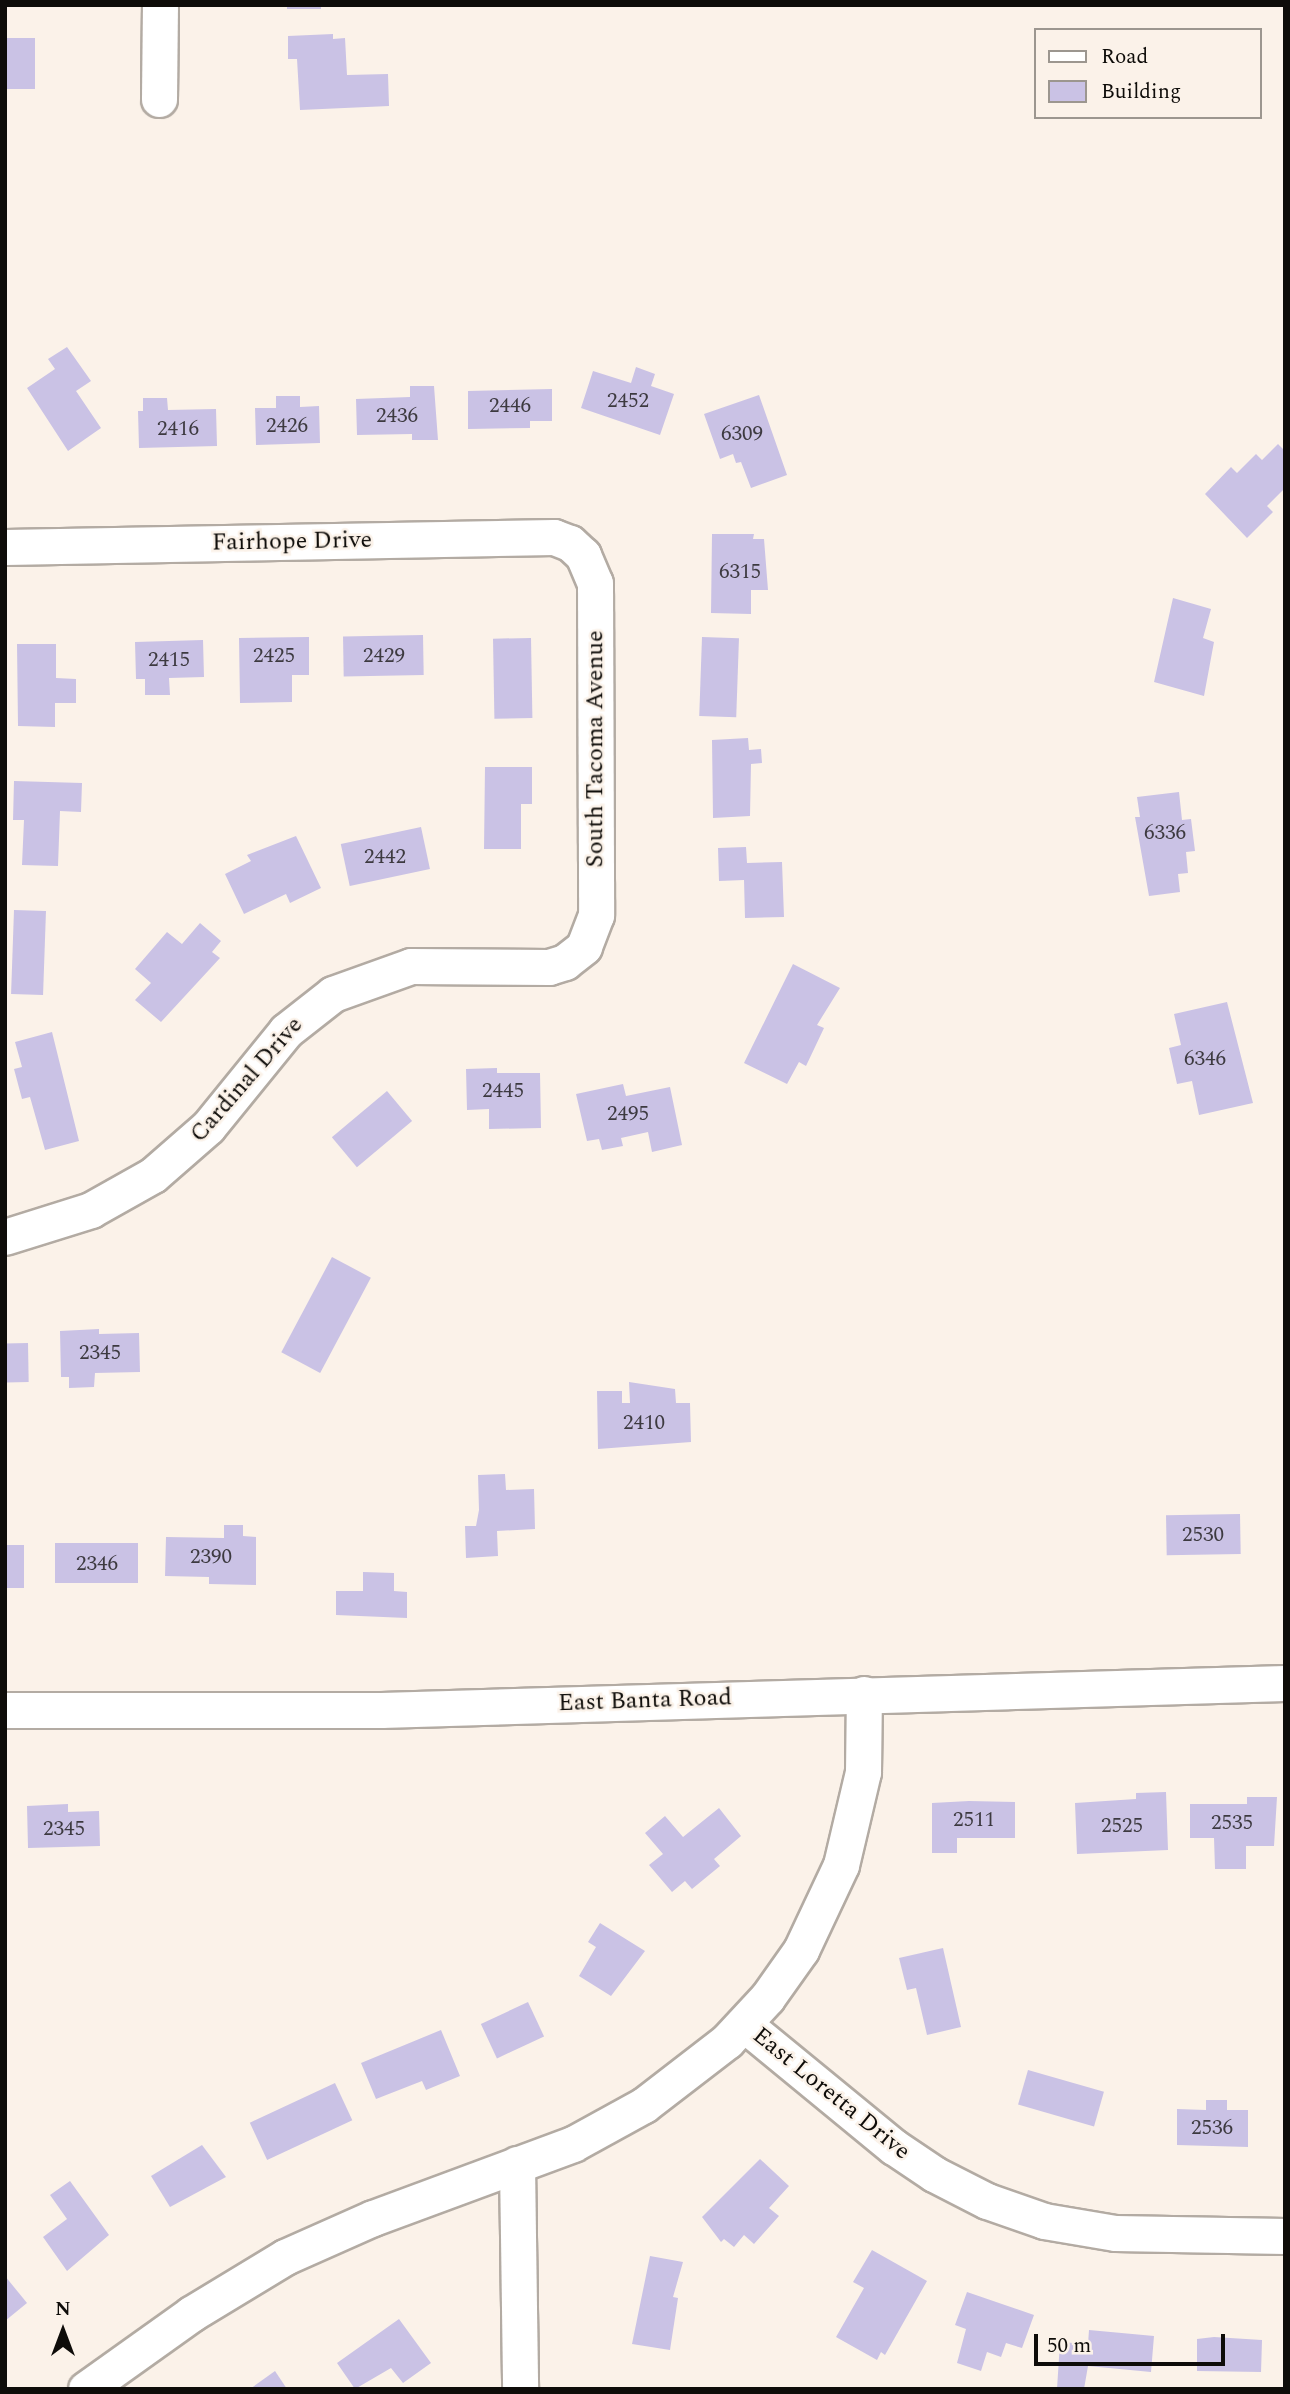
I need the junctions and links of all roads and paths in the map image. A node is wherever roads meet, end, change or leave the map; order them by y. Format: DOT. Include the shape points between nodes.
graph roads {
  1 [pos="160,5"];
  2 [pos="159,99"];
  3 [pos="5,547"];
  4 [pos="576,549"];
  5 [pos="580,950"];
  6 [pos="5,1237"];
  7 [pos="1285,1683"];
  8 [pos="864,1694"];
  9 [pos="5,1710"];
  10 [pos="744,2024"];
  11 [pos="517,2164"];
  12 [pos="1285,2236"];
  13 [pos="86,2389"];
  14 [pos="520,2389"];
  1 -- 2 [label="street"];
  3 -- 4 [label="street, Fairhope Drive" via="554,537"];
  4 -- 5 [label="street, South Tacoma Avenue" via="590,566 596,591 596,915 590,937"];
  5 -- 6 [label="street, Cardinal Drive" via="549,967 411,966 343,988 286,1031 208,1128 153,1175 79,1215"];
  7 -- 8 [label="street, East Banta Road"];
  8 -- 9 [label="street, East Banta Road" via="381,1710"];
  8 -- 10 [label="street" via="863,1772 841,1865 801,1950"];
  10 -- 11 [label="street, East Loretta Drive" via="644,2105 573,2144"];
  10 -- 12 [label="street, East Loretta Drive" via="894,2147 987,2201 1044,2221 1115,2233"];
  11 -- 13 [label="street, East Loretta Drive" via="285,2257 191,2314"];
  11 -- 14 [label="street"];
}
